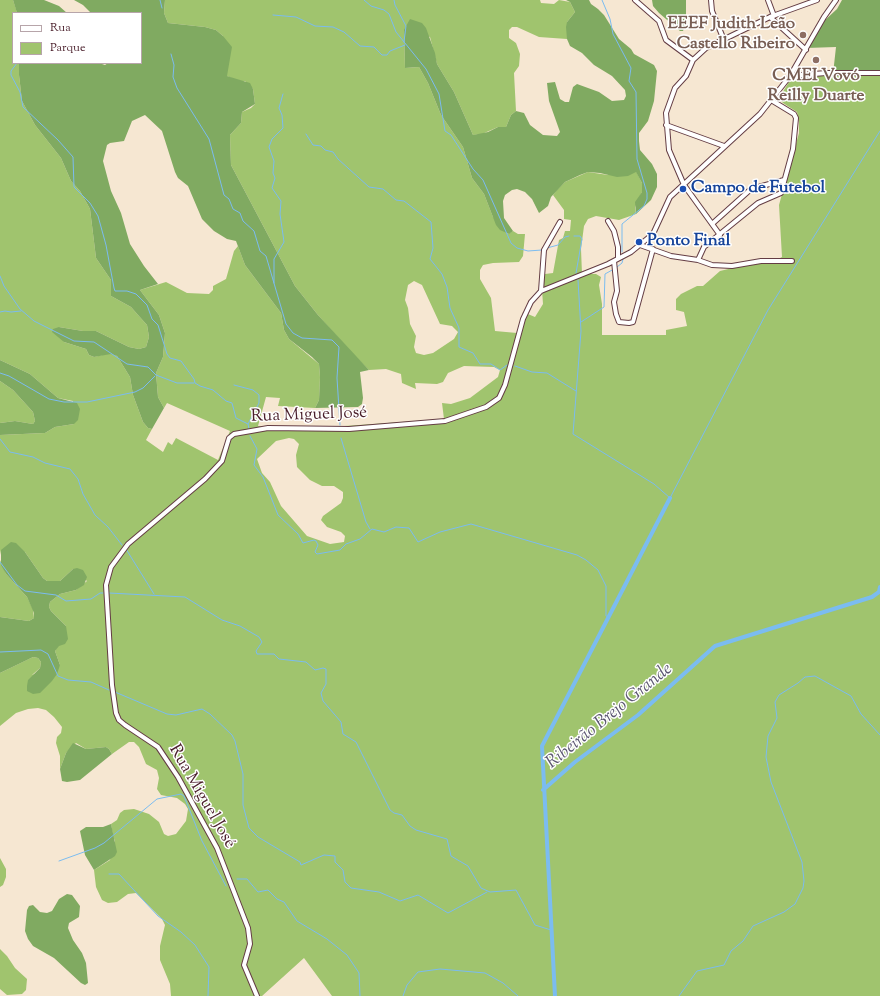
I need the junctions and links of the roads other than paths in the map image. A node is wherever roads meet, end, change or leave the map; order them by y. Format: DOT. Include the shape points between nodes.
graph roads {
  1 [pos="635,0"];
  2 [pos="711,0"];
  3 [pos="768,0"];
  4 [pos="817,0"];
  5 [pos="836,0"];
  6 [pos="772,16"];
  7 [pos="724,40"];
  8 [pos="806,50"];
  9 [pos="693,60"];
  10 [pos="880,73"];
  11 [pos="790,76"];
  12 [pos="771,100"];
  13 [pos="666,125"];
  14 [pos="724,146"];
  15 [pos="784,180"];
  16 [pos="684,185"];
  17 [pos="608,221"];
  18 [pos="560,222"];
  19 [pos="712,224"];
  20 [pos="720,235"];
  21 [pos="640,245"];
  22 [pos="652,249"];
  23 [pos="616,259"];
  24 [pos="698,260"];
  25 [pos="792,261"];
  26 [pos="541,291"];
  27 [pos="257,996"];
  1 -- 9 [label="street" via="659,21 666,40"];
  2 -- 7 [label="street" via="712,11"];
  3 -- 6 [label="street"];
  4 -- 6 [label="street"];
  5 -- 8 [label="street, Rua Miguel José"];
  6 -- 7 [label="street"];
  6 -- 8 [label="street"];
  7 -- 9 [label="street" via="706,48"];
  8 -- 11 [label="street, Rua Miguel José"];
  9 -- 13 [label="street" via="686,76 675,88 666,113"];
  10 -- 11 [label="street"];
  11 -- 12 [label="street, Rua Miguel José"];
  12 -- 14 [label="street, Rua Miguel José" via="760,114"];
  12 -- 15 [label="street" via="794,114 796,118 793,149"];
  13 -- 14 [label="street"];
  13 -- 16 [label="street" via="669,150"];
  14 -- 16 [label="street, Rua Miguel José"];
  15 -- 19 [label="street" via="751,189"];
  15 -- 20 [label="street" via="781,193 758,203"];
  16 -- 19 [label="street"];
  16 -- 21 [label="street, Rua Miguel José" via="670,197 653,234"];
  17 -- 23 [label="street" via="614,231 618,247"];
  18 -- 26 [label="street" via="544,250"];
  19 -- 20 [label="street"];
  20 -- 24 [label="street" via="704,247"];
  21 -- 22 [label="street"];
  21 -- 23 [label="street, Rua Miguel José"];
  22 -- 23 [label="street" via="632,322 629,323 619,322 616,314"];
  22 -- 24 [label="street" via="671,256"];
  23 -- 26 [label="street, Rua Miguel José"];
  24 -- 25 [label="street" via="712,265 732,266 761,261"];
  26 -- 27 [label="street, Rua Miguel José" via="527,310 506,385 499,398 486,407 445,421 349,429 268,428 234,434 229,438 222,461 205,479 128,544 111,567 106,585 116,713 125,725 158,747 178,777 217,848 248,928 250,944 244,965"];
}
